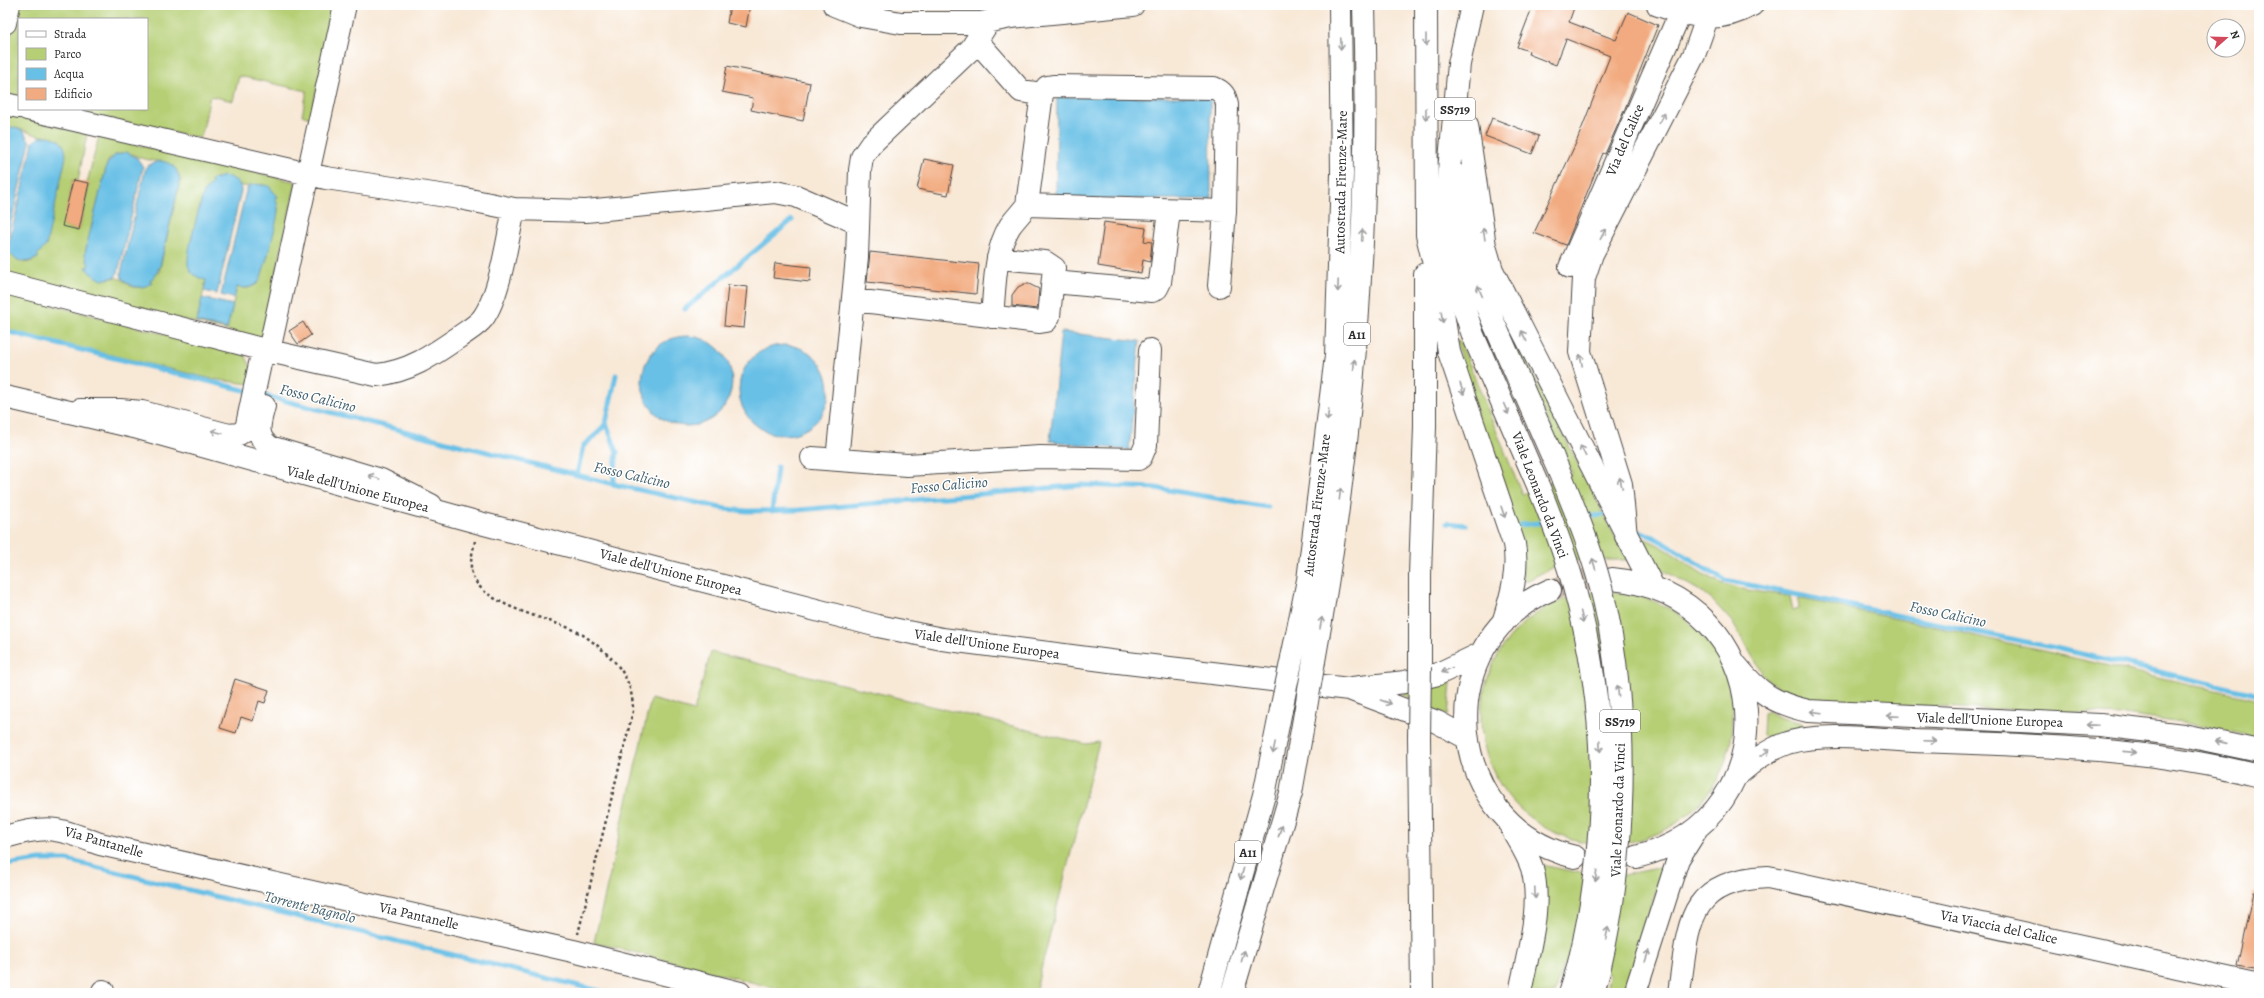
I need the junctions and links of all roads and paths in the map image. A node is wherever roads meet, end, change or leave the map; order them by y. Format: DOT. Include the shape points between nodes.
graph roads {
  1 [pos="9,5"];
  2 [pos="345,5"];
  3 [pos="834,5"];
  4 [pos="1133,5"];
  5 [pos="1340,5"];
  6 [pos="1364,5"];
  7 [pos="1426,5"];
  8 [pos="1472,5"];
  9 [pos="1475,5"];
  10 [pos="1658,5"];
  11 [pos="1752,5"];
  12 [pos="1680,13"];
  13 [pos="1707,18"];
  14 [pos="989,21"];
  15 [pos="5,24"];
  16 [pos="976,40"];
  17 [pos="1042,94"];
  18 [pos="5,104"];
  19 [pos="18,107"];
  20 [pos="31,110"];
  21 [pos="1466,125"];
  22 [pos="307,174"];
  23 [pos="1027,205"];
  24 [pos="514,209"];
  25 [pos="1169,210"];
  26 [pos="1225,211"];
  27 [pos="1445,213"];
  28 [pos="858,223"];
  29 [pos="1427,235"];
  30 [pos="998,258"];
  31 [pos="1570,267"];
  32 [pos="1438,281"];
  33 [pos="1053,282"];
  34 [pos="5,283"];
  35 [pos="1219,286"];
  36 [pos="853,300"];
  37 [pos="992,317"];
  38 [pos="1150,350"];
  39 [pos="269,351"];
  40 [pos="5,397"];
  41 [pos="67,411"];
  42 [pos="254,423"];
  43 [pos="812,458"];
  44 [pos="837,460"];
  45 [pos="446,514"];
  46 [pos="480,523"];
  47 [pos="1626,536"];
  48 [pos="1612,579"];
  49 [pos="1653,587"];
  50 [pos="1550,590"];
  51 [pos="1503,623"];
  52 [pos="1482,653"];
  53 [pos="1736,665"];
  54 [pos="1349,689"];
  55 [pos="1466,738"];
  56 [pos="2259,751"];
  57 [pos="2259,776"];
  58 [pos="1735,777"];
  59 [pos="1506,819"];
  60 [pos="1700,825"];
  61 [pos="5,837"];
  62 [pos="1574,857"];
  63 [pos="1636,857"];
  64 [pos="573,951"];
  65 [pos="1589,969"];
  66 [pos="2259,985"];
  67 [pos="740,993"];
  68 [pos="1209,993"];
  69 [pos="1232,993"];
  70 [pos="1422,993"];
  71 [pos="1520,993"];
  72 [pos="1570,993"];
  73 [pos="1593,993"];
  74 [pos="1635,993"];
  75 [pos="1679,993"];
  1 -- 15 [label="main road"];
  2 -- 22 [label="main road"];
  3 -- 14 [label="main road" via="861,16 901,23"];
  4 -- 14 [label="main road"];
  5 -- 68 [label="main road, Autostrada Firenze-Mare / A11, one-way, bridge" via="1342,166 1336,356 1308,580 1264,795"];
  69 -- 6 [label="main road, Autostrada Firenze-Mare / A11, one-way, bridge" via="1291,793 1332,564 1352,400 1358,325 1366,113"];
  7 -- 29 [label="main road, one-way"];
  8 -- 27 [label="main road, Viale Leonardo da Vinci / SS719" via="1459,64"];
  9 -- 21 [label="main road, Viale Leonardo da Vinci / SS719" via="1474,52"];
  10 -- 12 [label="main road"];
  11 -- 13 [label="main road"];
  12 -- 13 [label="main road"];
  12 -- 31 [label="main road, Via del Calice"];
  47 -- 13 [label="main road, one-way" via="1621,484 1581,358 1579,340 1584,278 1592,254 1694,55"];
  14 -- 16 [label="main road"];
  16 -- 17 [label="main road" via="1021,91"];
  16 -- 28 [label="main road" via="971,49 866,149 860,170"];
  17 -- 23 [label="main road"];
  17 -- 26 [label="main road" via="1047,87 1053,86 1214,88 1223,93 1227,104"];
  18 -- 19 [label="main road"];
  20 -- 22 [label="main road"];
  47 -- 21 [label="main road, one-way" via="1492,270 1485,246"];
  65 -- 21 [label="main road, Viale Leonardo da Vinci / SS719, one-way, bridge" via="1612,905 1619,848 1619,700 1612,644 1600,587 1584,535 1562,478 1472,272 1463,234 1460,197"];
  22 -- 24 [label="main road"];
  22 -- 39 [label="main road"];
  23 -- 25 [label="main road"];
  23 -- 30 [label="main road" via="1010,226"];
  24 -- 28 [label="main road" via="586,211 775,192 796,196"];
  24 -- 39 [label="main road" via="496,285 483,318 426,360 404,369 376,375"];
  25 -- 26 [label="main road"];
  25 -- 33 [label="main road" via="1160,282 1157,288 1152,291"];
  26 -- 35 [label="main road"];
  27 -- 32 [label="main road"];
  27 -- 65 [label="main road, Viale Leonardo da Vinci / SS719, one-way, bridge" via="1452,272 1464,310 1539,488 1574,586 1590,658 1598,712 1602,778 1600,840"];
  28 -- 36 [label="main road" via="858,257"];
  29 -- 32 [label="main road"];
  29 -- 70 [label="main road, bridge" via="1420,575"];
  30 -- 33 [label="main road" via="1051,264 1054,268"];
  30 -- 37 [label="main road"];
  32 -- 51 [label="main road, one-way" via="1449,352 1515,549 1513,590"];
  33 -- 37 [label="main road" via="1049,316 1046,321"];
  34 -- 39 [label="main road"];
  36 -- 37 [label="main road"];
  36 -- 44 [label="main road"];
  38 -- 44 [label="main road" via="1146,445 1138,460 1040,457 908,465"];
  39 -- 42 [label="main road" via="262,359 264,375"];
  40 -- 41 [label="main road, Viale dell'Unione Europea"];
  42 -- 41 [label="main road, one-way" via="244,431 229,435 142,412"];
  41 -- 45 [label="main road, Viale dell'Unione Europea" via="134,427"];
  45 -- 42 [label="main road, one-way" via="381,480 270,447 261,438"];
  43 -- 44 [label="main road"];
  45 -- 46 [label="main road, Viale dell'Unione Europea"];
  46 -- 54 [label="main road, Viale dell'Unione Europea" via="878,626 942,639"];
  46 -- 64 [label="path" via="470,567 480,587 506,604 585,636 616,663 632,691 633,711"];
  47 -- 49 [label="main road"];
  48 -- 49 [label="main road, Viale dell'Unione Europea"];
  49 -- 53 [label="main road, Viale dell'Unione Europea" via="1682,601 1703,617 1716,632"];
  50 -- 51 [label="main road, Viale dell'Unione Europea" via="1520,608"];
  51 -- 52 [label="main road, Viale dell'Unione Europea"];
  52 -- 54 [label="main road, Viale dell'Unione Europea, one-way" via="1438,674 1405,682"];
  52 -- 55 [label="main road, Viale dell'Unione Europea" via="1467,694"];
  56 -- 53 [label="main road, Viale dell'Unione Europea, one-way" via="2183,735 2100,725 1808,711 1776,702 1751,683"];
  53 -- 58 [label="main road, Viale dell'Unione Europea" via="1742,683 1746,721 1741,759"];
  54 -- 55 [label="main road, Viale dell'Unione Europea, one-way" via="1437,722"];
  55 -- 59 [label="main road, Viale dell'Unione Europea" via="1471,761 1480,782"];
  58 -- 57 [label="main road, Viale dell'Unione Europea, one-way" via="1769,751 1787,743 1822,738 2024,744 2118,750 2183,759"];
  58 -- 60 [label="main road, Viale dell'Unione Europea" via="1714,811"];
  59 -- 62 [label="main road, Viale dell'Unione Europea" via="1537,842"];
  59 -- 71 [label="main road, one-way" via="1527,855 1536,891 1535,914"];
  60 -- 63 [label="main road, Viale dell'Unione Europea" via="1667,847"];
  74 -- 60 [label="main road, one-way" via="1678,859"];
  61 -- 64 [label="main road, Via Pantanelle" via="35,829 53,828 100,844"];
  64 -- 67 [label="main road, Via Pantanelle"];
  65 -- 72 [label="main road, Viale Leonardo da Vinci / SS719"];
  65 -- 73 [label="main road, Viale Leonardo da Vinci / SS719"];
  66 -- 75 [label="main road, Via Viaccia del Calice" via="1768,876 1739,880 1719,887 1695,910 1688,929"];
}
